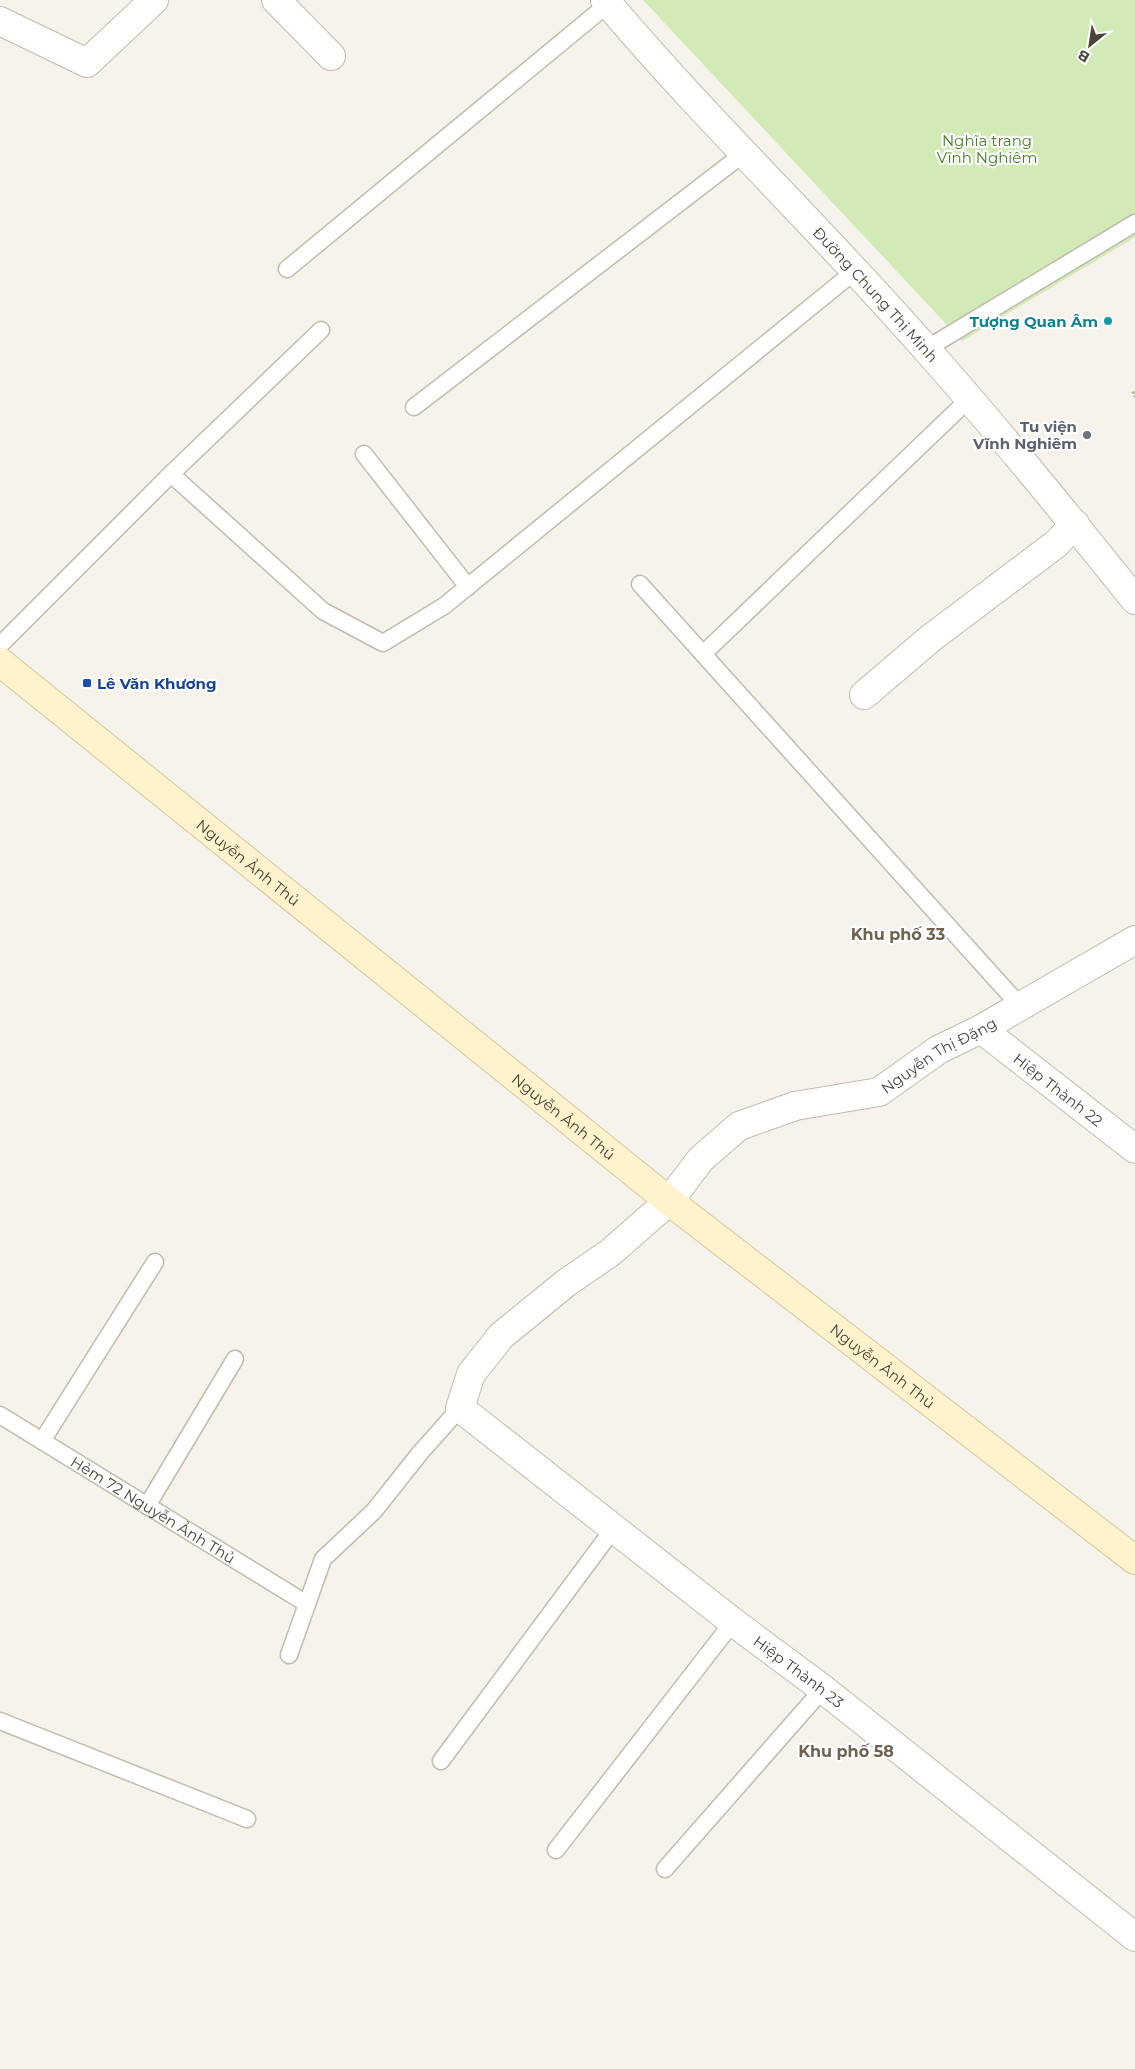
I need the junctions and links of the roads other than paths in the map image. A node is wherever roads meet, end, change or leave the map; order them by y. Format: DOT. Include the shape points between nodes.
graph roads {
  1 [pos="154,0"];
  2 [pos="276,0"];
  3 [pos="606,2"];
  4 [pos="0,21"];
  5 [pos="331,56"];
  6 [pos="743,154"];
  7 [pos="1135,223"];
  8 [pos="288,269"];
  9 [pos="855,271"];
  10 [pos="321,330"];
  11 [pos="926,349"];
  12 [pos="969,399"];
  13 [pos="414,407"];
  14 [pos="364,454"];
  15 [pos="171,474"];
  16 [pos="1074,524"];
  17 [pos="640,584"];
  18 [pos="468,587"];
  19 [pos="1135,600"];
  20 [pos="0,645"];
  21 [pos="703,654"];
  22 [pos="0,662"];
  23 [pos="864,695"];
  24 [pos="1135,940"];
  25 [pos="1020,1006"];
  26 [pos="981,1029"];
  27 [pos="1135,1149"];
  28 [pos="669,1201"];
  29 [pos="155,1262"];
  30 [pos="235,1358"];
  31 [pos="460,1408"];
  32 [pos="0,1415"];
  33 [pos="42,1441"];
  34 [pos="147,1506"];
  35 [pos="614,1528"];
  36 [pos="1135,1560"];
  37 [pos="308,1604"];
  38 [pos="733,1622"];
  39 [pos="289,1655"];
  40 [pos="824,1689"];
  41 [pos="0,1721"];
  42 [pos="441,1760"];
  43 [pos="247,1819"];
  44 [pos="556,1850"];
  45 [pos="665,1869"];
  46 [pos="1135,1937"];
  1 -- 4 [label="street" via="87,63"];
  2 -- 5 [label="street"];
  3 -- 6 [label="street, Đường Chung Thị Minh"];
  3 -- 8 [label="lane"];
  6 -- 9 [label="street, Đường Chung Thị Minh"];
  6 -- 13 [label="lane"];
  7 -- 11 [label="lane"];
  9 -- 11 [label="street, Đường Chung Thị Minh"];
  9 -- 18 [label="lane"];
  10 -- 15 [label="lane"];
  11 -- 12 [label="street, Đường Chung Thị Minh"];
  12 -- 16 [label="street, Đường Chung Thị Minh"];
  12 -- 21 [label="lane"];
  14 -- 18 [label="lane"];
  15 -- 18 [label="lane" via="323,611 383,643 444,606"];
  15 -- 20 [label="lane"];
  16 -- 19 [label="street, Đường Chung Thị Minh"];
  16 -- 23 [label="street" via="1056,544 931,638"];
  17 -- 21 [label="lane"];
  21 -- 25 [label="lane"];
  22 -- 28 [label="main road, Nguyễn Ảnh Thủ"];
  24 -- 25 [label="street, Nguyễn Thị Đặng"];
  25 -- 26 [label="street, Nguyễn Thị Đặng"];
  26 -- 27 [label="street, Hiệp Thành 22"];
  26 -- 28 [label="street, Nguyễn Thị Đặng" via="938,1050 879,1092 795,1106 740,1126 701,1159"];
  28 -- 31 [label="street, Nguyễn Thị Đặng" via="611,1252 566,1283 502,1336 471,1374"];
  28 -- 36 [label="main road, Nguyễn Ảnh Thủ"];
  29 -- 33 [label="lane"];
  30 -- 34 [label="lane"];
  31 -- 35 [label="street, Hiệp Thành 23"];
  31 -- 37 [label="lane" via="374,1511 323,1559"];
  32 -- 33 [label="lane, Hẻm 72 Nguyễn Ảnh Thủ"];
  33 -- 34 [label="lane, Hẻm 72 Nguyễn Ảnh Thủ"];
  34 -- 37 [label="lane, Hẻm 72 Nguyễn Ảnh Thủ"];
  35 -- 38 [label="street, Hiệp Thành 23"];
  35 -- 42 [label="lane"];
  37 -- 39 [label="lane"];
  38 -- 40 [label="street, Hiệp Thành 23"];
  38 -- 44 [label="lane"];
  40 -- 45 [label="lane"];
  40 -- 46 [label="street, Hiệp Thành 23"];
  41 -- 43 [label="lane"];
}
